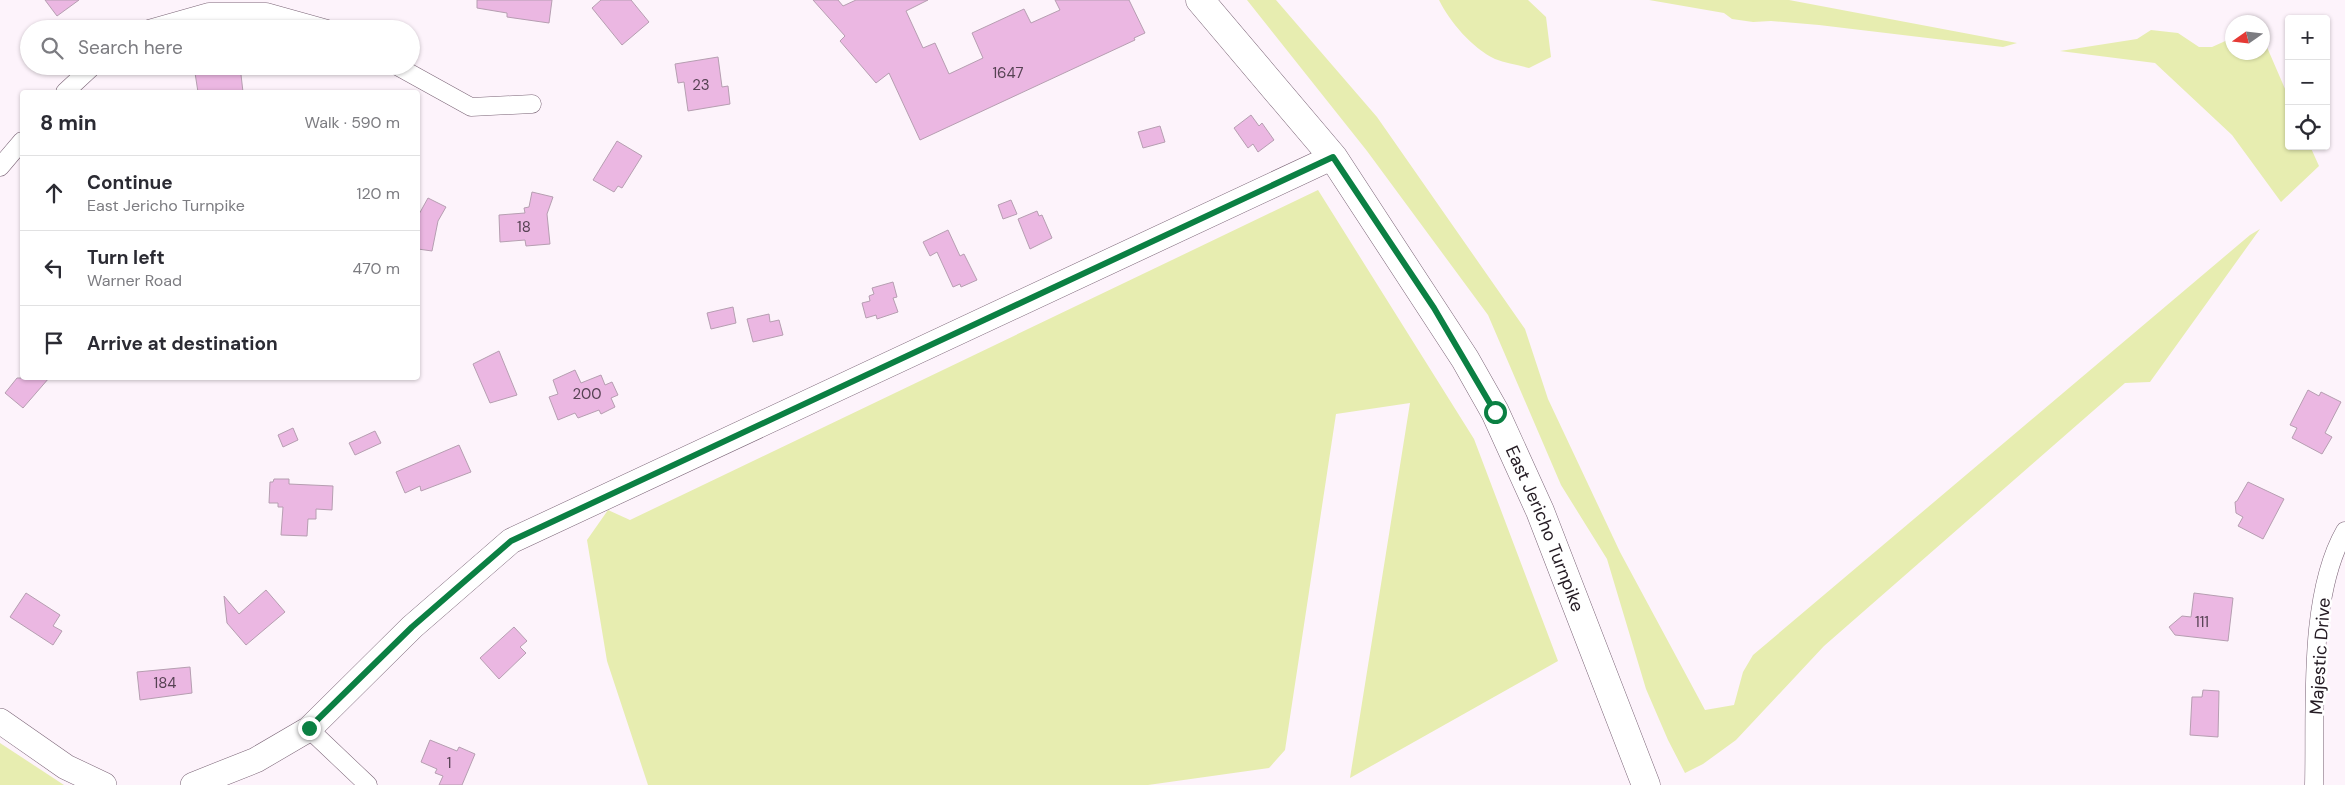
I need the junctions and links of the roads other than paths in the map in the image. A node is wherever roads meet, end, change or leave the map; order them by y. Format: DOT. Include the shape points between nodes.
graph roads {
  1 [pos="1200,0"];
  2 [pos="181,20"];
  3 [pos="295,20"];
  4 [pos="83,75"];
  5 [pos="413,75"];
  6 [pos="67,90"];
  7 [pos="532,104"];
  8 [pos="20,144"];
  9 [pos="1333,157"];
  10 [pos="0,167"];
  11 [pos="2345,531"];
  12 [pos="0,721"];
  13 [pos="309,728"];
  14 [pos="104,785"];
  15 [pos="193,785"];
  16 [pos="368,785"];
  17 [pos="1646,785"];
  18 [pos="2314,785"];
  1 -- 9 [label="main road, East Jericho Turnpike"];
  2 -- 3 [label="street" via="209,12 266,12"];
  4 -- 6 [label="street"];
  5 -- 7 [label="street" via="471,108"];
  8 -- 10 [label="street"];
  9 -- 13 [label="street" via="511,541 412,627"];
  9 -- 17 [label="main road, East Jericho Turnpike" via="1434,308 1495,412 1540,511"];
  11 -- 18 [label="street, Majestic Drive" via="2330,565 2322,596"];
  12 -- 14 [label="street" via="66,767"];
  13 -- 15 [label="street" via="256,760"];
  13 -- 16 [label="street"];
}
